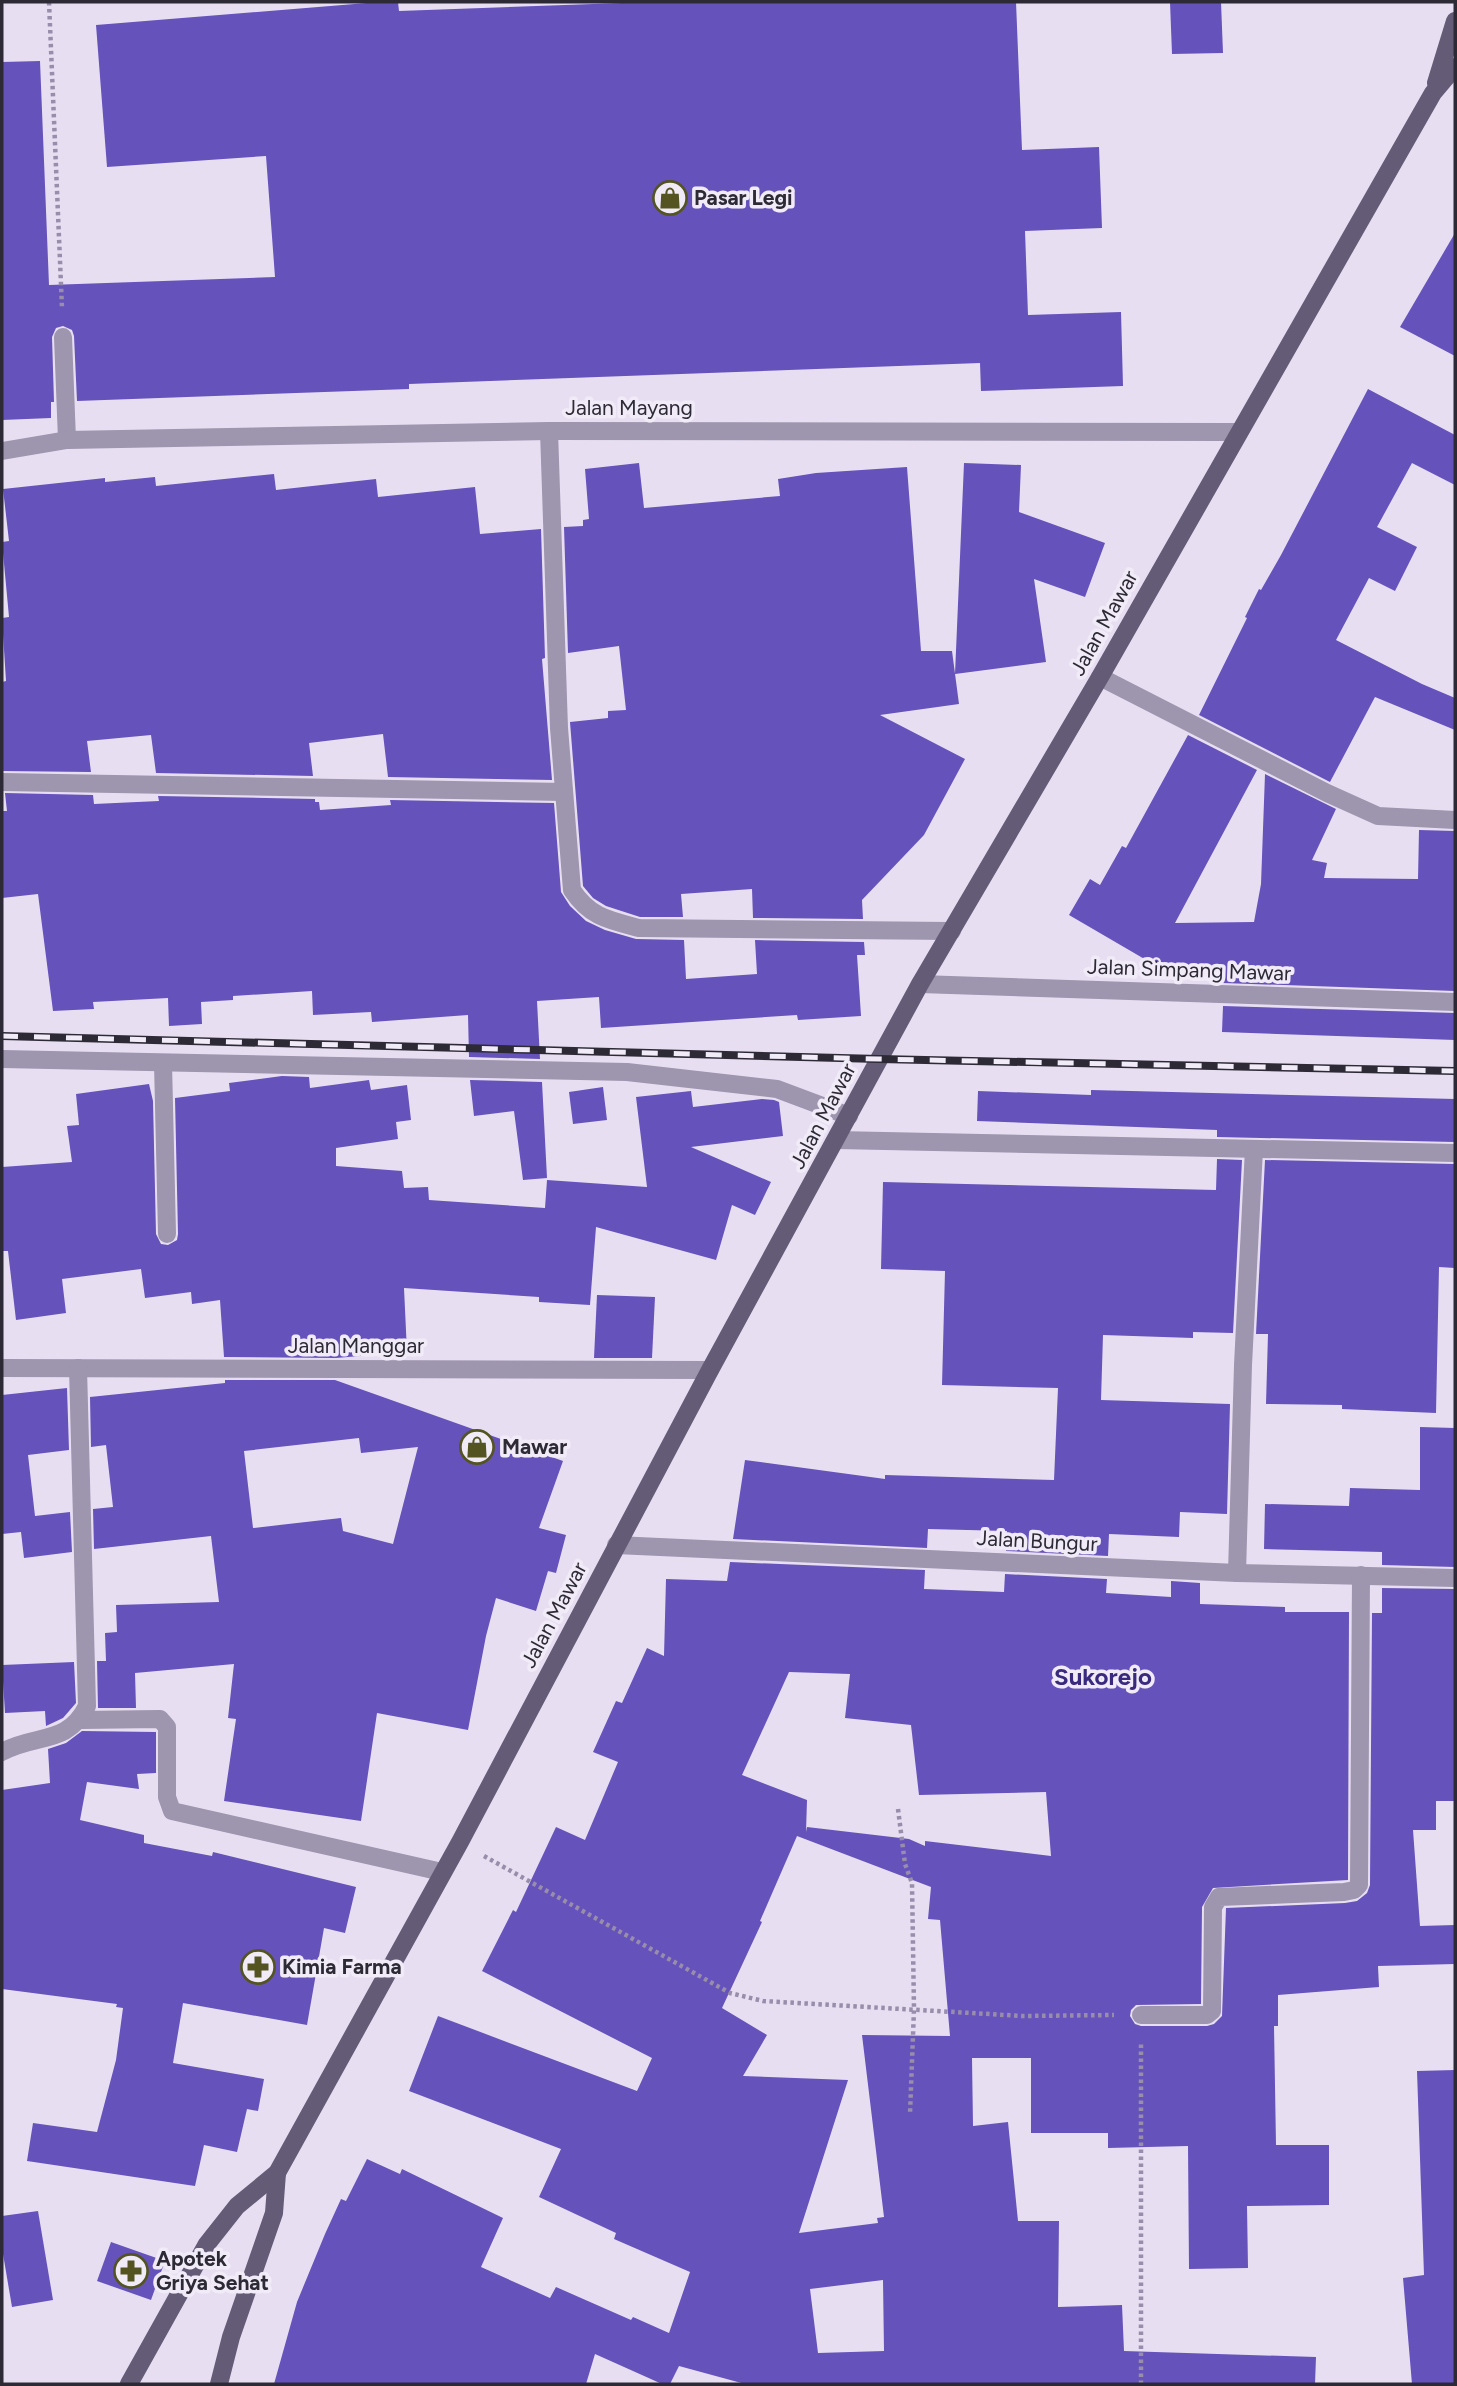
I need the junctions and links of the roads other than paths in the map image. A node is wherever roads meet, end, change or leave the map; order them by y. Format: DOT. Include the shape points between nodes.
graph roads {
  1 [pos="1455,21"];
  2 [pos="1455,66"];
  3 [pos="1433,93"];
  4 [pos="63,337"];
  5 [pos="548,431"];
  6 [pos="1238,432"];
  7 [pos="67,440"];
  8 [pos="11,449"];
  9 [pos="1100,677"];
  10 [pos="2,782"];
  11 [pos="564,792"];
  12 [pos="1455,820"];
  13 [pos="952,931"];
  14 [pos="920,984"];
  15 [pos="1455,1002"];
  16 [pos="2,1059"];
  17 [pos="163,1063"];
  18 [pos="849,1116"];
  19 [pos="836,1140"];
  20 [pos="1254,1149"];
  21 [pos="1455,1153"];
  22 [pos="167,1234"];
  23 [pos="2,1368"];
  24 [pos="78,1368"];
  25 [pos="710,1370"];
  26 [pos="616,1545"];
  27 [pos="1237,1573"];
  28 [pos="1361,1575"];
  29 [pos="1455,1578"];
  30 [pos="80,1720"];
  31 [pos="2,1752"];
  32 [pos="442,1872"];
  33 [pos="1141,2015"];
  34 [pos="277,2173"];
  35 [pos="129,2384"];
  36 [pos="219,2384"];
  1 -- 3 [label="main road, Jalan Mawar"];
  2 -- 3 [label="main road, Jalan Mawar"];
  3 -- 6 [label="main road, Jalan Mawar"];
  4 -- 7 [label="street"];
  5 -- 6 [label="street, Jalan Mayang"];
  5 -- 7 [label="street, Jalan Mayang"];
  5 -- 11 [label="street"];
  6 -- 9 [label="main road, Jalan Mawar"];
  7 -- 8 [label="street, Jalan Mayang"];
  9 -- 12 [label="street" via="1378,816"];
  9 -- 13 [label="main road, Jalan Mawar"];
  10 -- 11 [label="street"];
  11 -- 13 [label="street" via="572,890 584,907 609,920 639,928"];
  13 -- 14 [label="main road, Jalan Mawar"];
  14 -- 15 [label="street, Jalan Simpang Mawar"];
  14 -- 18 [label="main road, Jalan Mawar"];
  16 -- 17 [label="street"];
  17 -- 18 [label="street" via="627,1072 777,1088"];
  17 -- 22 [label="street"];
  18 -- 19 [label="main road, Jalan Mawar"];
  19 -- 20 [label="street"];
  19 -- 25 [label="main road, Jalan Mawar"];
  20 -- 21 [label="street"];
  20 -- 27 [label="street"];
  23 -- 24 [label="street, Jalan Manggar"];
  24 -- 25 [label="street, Jalan Manggar"];
  24 -- 30 [label="street" via="87,1706"];
  25 -- 26 [label="main road, Jalan Mawar"];
  26 -- 27 [label="street, Jalan Bungur"];
  26 -- 32 [label="main road, Jalan Mawar"];
  27 -- 28 [label="street, Jalan Bungur"];
  28 -- 29 [label="street, Jalan Bungur"];
  28 -- 33 [label="street" via="1359,1885 1344,1892 1219,1897 1213,1908 1212,2011 1207,2015"];
  30 -- 31 [label="street" via="67,1731"];
  30 -- 32 [label="street" via="160,1719 167,1727 167,1797 172,1811"];
  32 -- 34 [label="main road, Jalan Mawar"];
  34 -- 35 [label="main road, Jalan Mawar" via="237,2206 206,2244"];
  34 -- 36 [label="main road, Jalan Mawar" via="274,2213"];
}
